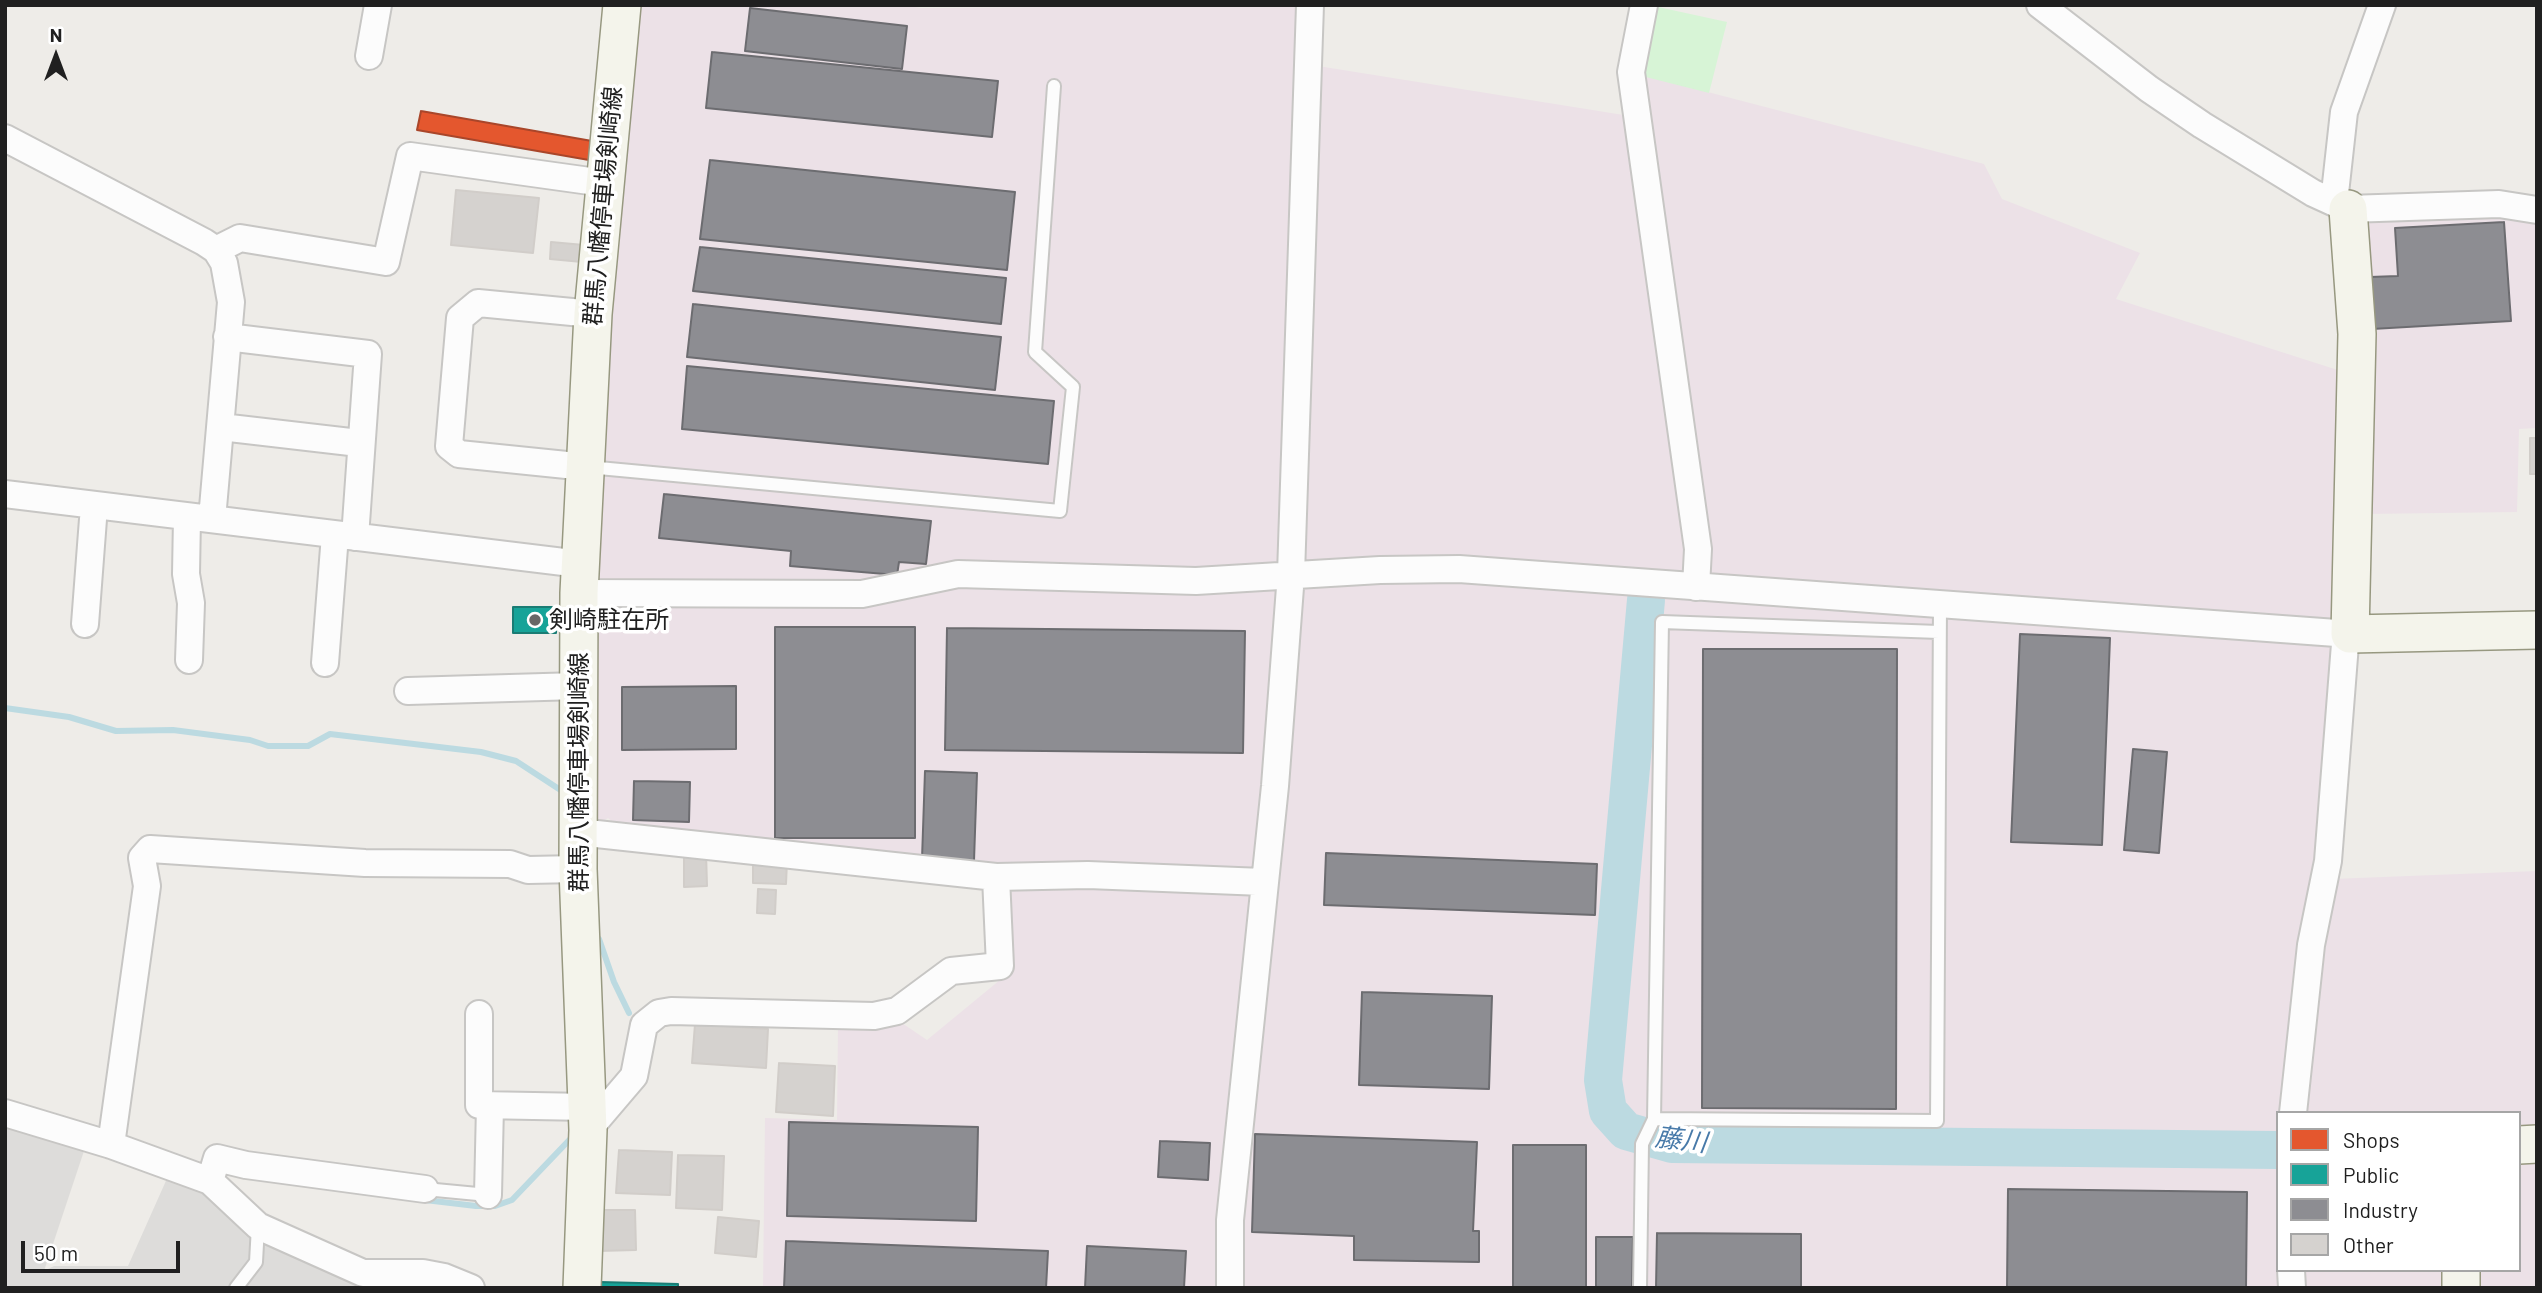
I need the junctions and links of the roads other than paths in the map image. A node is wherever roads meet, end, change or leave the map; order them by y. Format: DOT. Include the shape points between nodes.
graph roads {
  1 [pos="378,5"];
  2 [pos="622,5"];
  3 [pos="1310,5"];
  4 [pos="1644,5"];
  5 [pos="2040,5"];
  6 [pos="2382,5"];
  7 [pos="369,55"];
  8 [pos="1054,86"];
  9 [pos="5,138"];
  10 [pos="604,183"];
  11 [pos="2341,206"];
  12 [pos="2537,210"];
  13 [pos="216,250"];
  14 [pos="593,314"];
  15 [pos="227,337"];
  16 [pos="221,427"];
  17 [pos="359,443"];
  18 [pos="586,467"];
  19 [pos="5,494"];
  20 [pos="94,506"];
  21 [pos="200,518"];
  22 [pos="345,536"];
  23 [pos="1291,574"];
  24 [pos="580,578"];
  25 [pos="1696,587"];
  26 [pos="1940,619"];
  27 [pos="85,624"];
  28 [pos="2537,630"];
  29 [pos="2350,634"];
  30 [pos="189,660"];
  31 [pos="325,663"];
  32 [pos="578,686"];
  33 [pos="408,691"];
  34 [pos="578,832"];
  35 [pos="578,869"];
  36 [pos="996,877"];
  37 [pos="1263,882"];
  38 [pos="478,1014"];
  39 [pos="490,1106"];
  40 [pos="2293,1111"];
  41 [pos="5,1113"];
  42 [pos="588,1118"];
  43 [pos="1654,1119"];
  44 [pos="111,1145"];
  45 [pos="210,1181"];
  46 [pos="425,1189"];
  47 [pos="488,1195"];
  48 [pos="258,1226"];
  49 [pos="236,1288"];
  50 [pos="471,1288"];
  51 [pos="582,1288"];
  52 [pos="1230,1288"];
  53 [pos="1640,1288"];
  1 -- 7 [label="street"];
  2 -- 10 [label="main road, 群馬八幡停車場剣崎線"];
  3 -- 23 [label="street"];
  4 -- 25 [label="street" via="1631,72 1698,548"];
  5 -- 11 [label="street" via="2202,125"];
  6 -- 11 [label="street" via="2344,112"];
  8 -- 18 [label="lane" via="1035,352 1073,387 1060,511"];
  9 -- 13 [label="street"];
  10 -- 13 [label="street" via="410,156 386,262 240,238"];
  10 -- 14 [label="main road, 群馬八幡停車場剣崎線"];
  11 -- 12 [label="street" via="2499,204"];
  11 -- 29 [label="main road" via="2357,334"];
  13 -- 15 [label="street" via="231,302"];
  14 -- 18 [label="main road, 群馬八幡停車場剣崎線"];
  14 -- 18 [label="street" via="478,303 460,318 449,446 459,454"];
  15 -- 16 [label="street"];
  15 -- 17 [label="street" via="368,354"];
  16 -- 17 [label="street"];
  16 -- 21 [label="street"];
  17 -- 22 [label="street"];
  18 -- 24 [label="main road, 群馬八幡停車場剣崎線"];
  19 -- 20 [label="street"];
  20 -- 21 [label="street"];
  20 -- 27 [label="street"];
  21 -- 22 [label="street"];
  21 -- 30 [label="street" via="186,573 191,603"];
  22 -- 24 [label="street"];
  22 -- 31 [label="street"];
  23 -- 24 [label="street" via="1196,581 958,574 862,594"];
  23 -- 25 [label="street" via="1459,569"];
  23 -- 37 [label="street"];
  24 -- 32 [label="main road, 群馬八幡停車場剣崎線"];
  25 -- 26 [label="street"];
  26 -- 29 [label="street"];
  26 -- 43 [label="lane" via="1662,622"];
  26 -- 43 [label="lane" via="1937,1121"];
  28 -- 29 [label="main road"];
  29 -- 40 [label="street" via="2345,644 2328,861 2311,945"];
  32 -- 33 [label="street"];
  32 -- 34 [label="main road, 群馬八幡停車場剣崎線"];
  34 -- 35 [label="main road, 群馬八幡停車場剣崎線"];
  34 -- 36 [label="street"];
  35 -- 42 [label="main road, 群馬八幡停車場剣崎線"];
  35 -- 44 [label="street" via="365,863 150,849 142,858 147,886"];
  36 -- 37 [label="street" via="1088,875"];
  36 -- 42 [label="street" via="1000,966 951,971 897,1011 874,1016 659,1013 644,1025 634,1076"];
  37 -- 52 [label="street" via="1230,1220"];
  38 -- 39 [label="street" via="479,1105"];
  39 -- 42 [label="street"];
  39 -- 47 [label="street"];
  41 -- 44 [label="street"];
  42 -- 51 [label="main road, 群馬八幡停車場剣崎線"];
  43 -- 53 [label="lane" via="1642,1144"];
  44 -- 45 [label="street"];
  45 -- 46 [label="street" via="217,1158"];
  45 -- 48 [label="street"];
  46 -- 47 [label="lane"];
  48 -- 49 [label="lane" via="256,1262"];
  48 -- 50 [label="street" via="363,1273 423,1273"];
}
